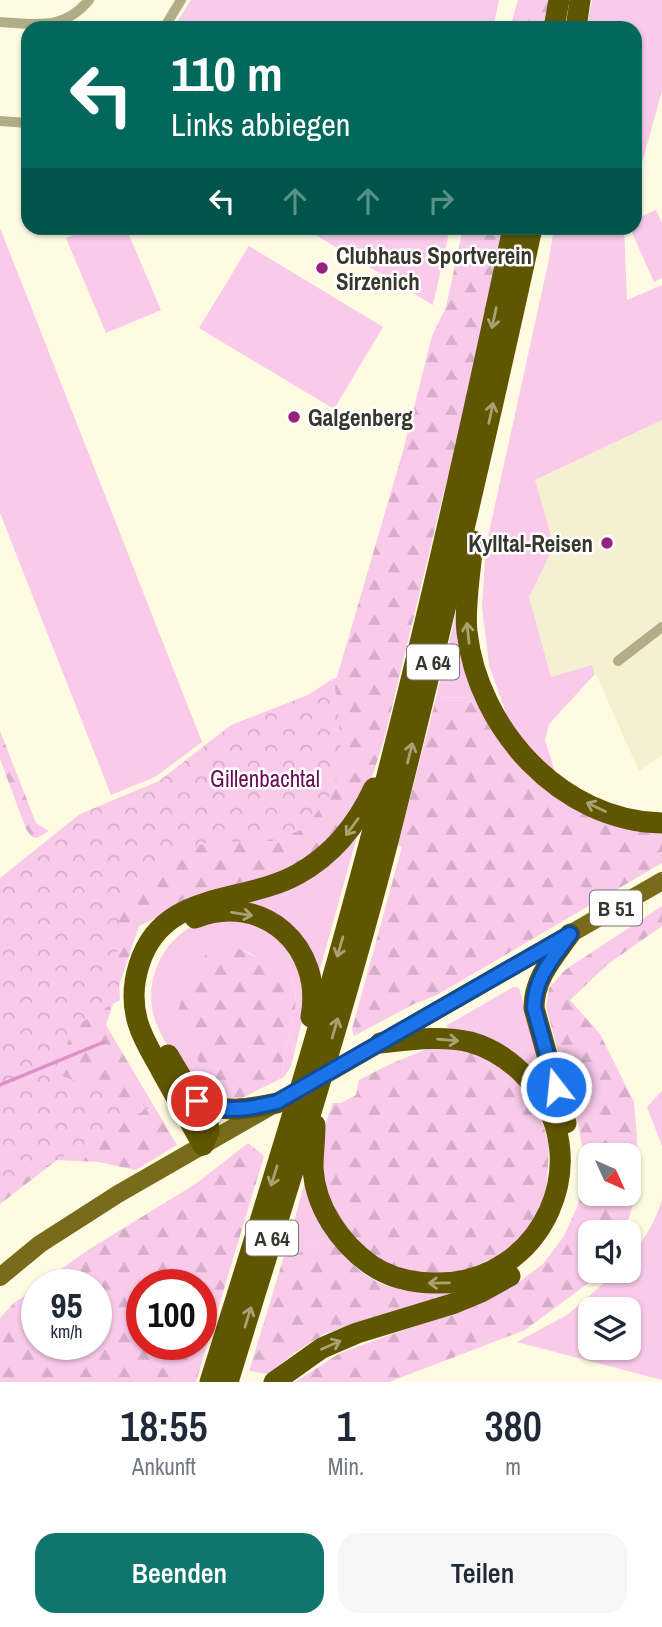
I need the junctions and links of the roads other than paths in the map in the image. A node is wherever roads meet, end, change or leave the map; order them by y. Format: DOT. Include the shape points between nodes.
graph roads {
  1 [pos="89,0"];
  2 [pos="181,0"];
  3 [pos="559,0"];
  4 [pos="580,0"];
  5 [pos="62,21"];
  6 [pos="168,21"];
  7 [pos="555,21"];
  8 [pos="577,21"];
  9 [pos="0,22"];
  10 [pos="21,22"];
  11 [pos="0,121"];
  12 [pos="21,122"];
  13 [pos="512,235"];
  14 [pos="530,235"];
  15 [pos="477,480"];
  16 [pos="662,627"];
  17 [pos="618,662"];
  18 [pos="394,745"];
  19 [pos="662,823"];
  20 [pos="662,881"];
  21 [pos="570,934"];
  22 [pos="380,1043"];
  23 [pos="317,1094"];
  24 [pos="197,1101"];
  25 [pos="285,1107"];
  26 [pos="203,1145"];
  27 [pos="0,1278"];
  28 [pos="210,1382"];
  29 [pos="228,1382"];
  30 [pos="274,1382"];
  1 -- 5 [label="street" via="78,13"];
  2 -- 6 [label="street"];
  3 -- 7 [label="highway"];
  4 -- 8 [label="highway"];
  9 -- 10 [label="street"];
  11 -- 12 [label="street"];
  13 -- 18 [label="highway, A 64, one-way" via="456,496"];
  15 -- 14 [label="highway, A 64, one-way"];
  19 -- 15 [label="highway, one-way" via="601,810 549,782 500,727 481,689 467,631"];
  23 -- 15 [label="highway, A 64, one-way" via="387,843"];
  16 -- 17 [label="street"];
  18 -- 25 [label="highway, A 64, one-way" via="359,882"];
  18 -- 26 [label="highway, one-way" via="358,819 322,859 285,881 182,912 159,930 142,955 134,983 137,1021"];
  20 -- 21 [label="main road, B 51"];
  21 -- 22 [label="main road, B 51"];
  30 -- 21 [label="highway, one-way" via="322,1348 481,1293 533,1257 548,1238 562,1215 571,1184 572,1153 534,995 544,970"];
  22 -- 23 [label="highway, one-way" via="445,1038 471,1042 502,1056 536,1086 555,1126 559,1180 553,1204 524,1250 498,1269 447,1284 394,1276 359,1256 329,1221 320,1197 313,1169"];
  22 -- 25 [label="main road, B 51" via="347,1061"];
  29 -- 23 [label="highway, A 64, one-way"];
  24 -- 25 [label="highway" via="228,1111"];
  24 -- 25 [label="highway, one-way" via="154,1030 147,1008 147,983 158,951 179,928 201,916 229,912 259,917 281,929 308,964 313,1005"];
  24 -- 26 [label="highway" via="209,1127"];
  25 -- 26 [label="main road, B 51"];
  25 -- 28 [label="highway, A 64, one-way"];
  26 -- 27 [label="main road, B 51" via="76,1220"];
}
